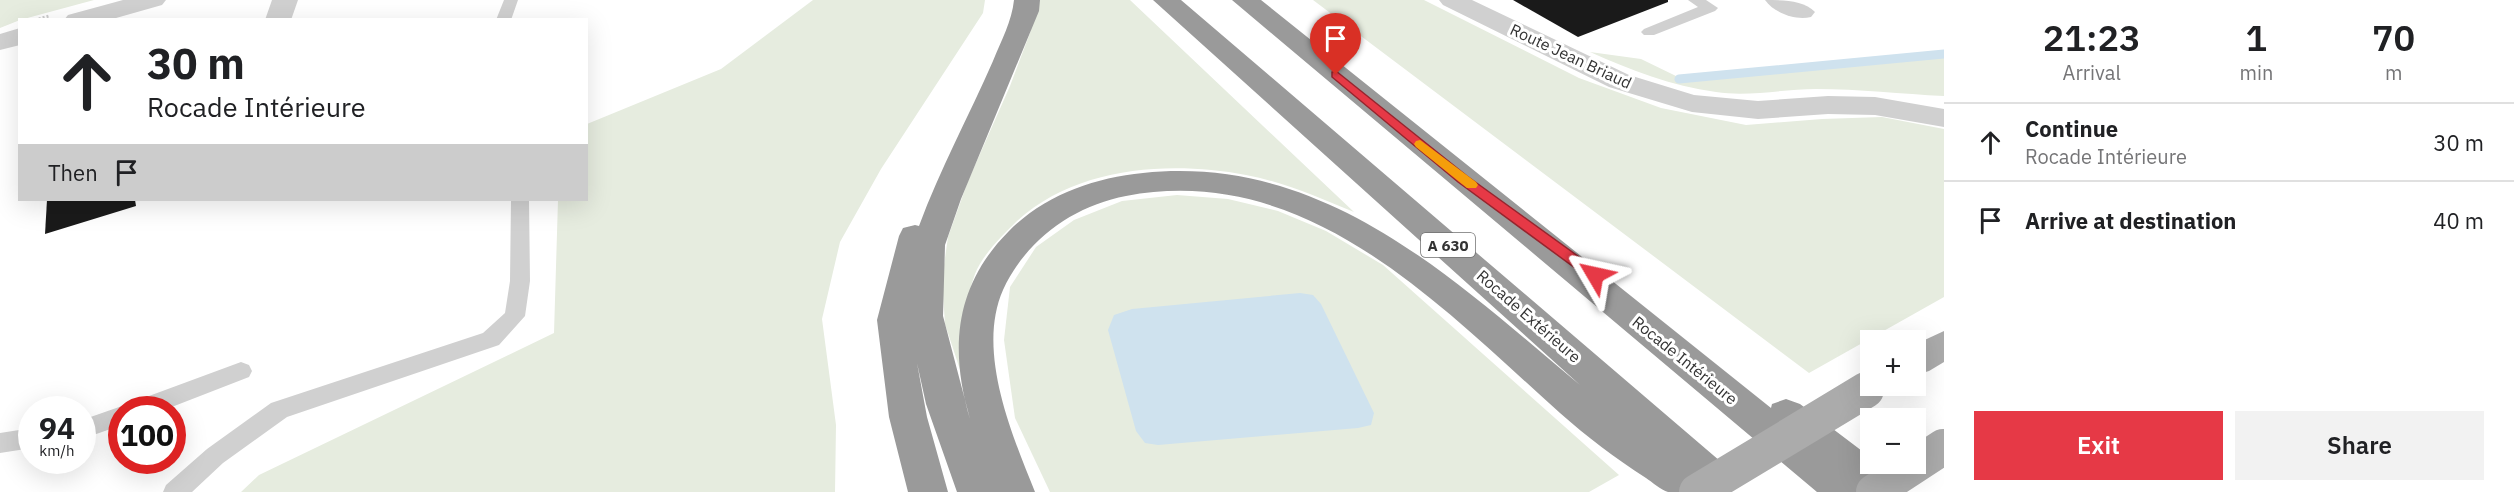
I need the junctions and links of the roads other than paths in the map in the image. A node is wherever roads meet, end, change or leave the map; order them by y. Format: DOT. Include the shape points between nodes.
graph roads {
  1 [pos="153,0"];
  2 [pos="285,0"];
  3 [pos="511,0"];
  4 [pos="1027,0"];
  5 [pos="1166,0"];
  6 [pos="1245,0"];
  7 [pos="1452,0"];
  8 [pos="1695,0"];
  9 [pos="1778,0"];
  10 [pos="1802,12"];
  11 [pos="85,18"];
  12 [pos="279,18"];
  13 [pos="504,18"];
  14 [pos="1649,32"];
  15 [pos="18,37"];
  16 [pos="0,42"];
  17 [pos="1944,118"];
  18 [pos="963,156"];
  19 [pos="1463,179"];
  20 [pos="520,201"];
  21 [pos="1944,345"];
  22 [pos="1926,355"];
  23 [pos="241,371"];
  24 [pos="1860,394"];
  25 [pos="175,396"];
  26 [pos="18,440"];
  27 [pos="0,443"];
  28 [pos="1943,446"];
  29 [pos="175,492"];
  30 [pos="928,492"];
  31 [pos="977,492"];
  32 [pos="1015,492"];
  33 [pos="1699,492"];
  34 [pos="1727,492"];
  35 [pos="1846,492"];
  36 [pos="1874,492"];
  37 [pos="1887,492"];
  1 -- 11 [label="street"];
  2 -- 12 [label="street"];
  3 -- 13 [label="lane"];
  4 -- 18 [label="highway" via="1002,71"];
  5 -- 34 [label="highway, Rocade Extérieure / A 630"];
  6 -- 19 [label="highway, Rocade Intérieure"];
  7 -- 17 [label="street, Route Jean Briaud" via="1619,81 1692,103 1758,110 1875,106"];
  8 -- 14 [label="lane" via="1710,8"];
  9 -- 10 [label="street"];
  15 -- 16 [label="street"];
  18 -- 30 [label="highway" via="931,198 915,236 895,320 908,417"];
  18 -- 31 [label="highway" via="929,245 924,316 945,404"];
  19 -- 35 [label="highway, Rocade Intérieure"];
  19 -- 37 [label="highway"];
  20 -- 29 [label="lane" via="520,281 515,316 491,339 279,410 214,456"];
  21 -- 22 [label="main road"];
  23 -- 25 [label="lane"];
  24 -- 33 [label="main road, bridge"];
  26 -- 27 [label="lane"];
  28 -- 36 [label="main road, bridge"];
  32 -- 33 [label="highway" via="983,396 976,351 980,310 994,272 1037,221 1069,203 1111,188 1151,182 1254,188 1342,222 1392,254 1484,324 1598,423"];
}
